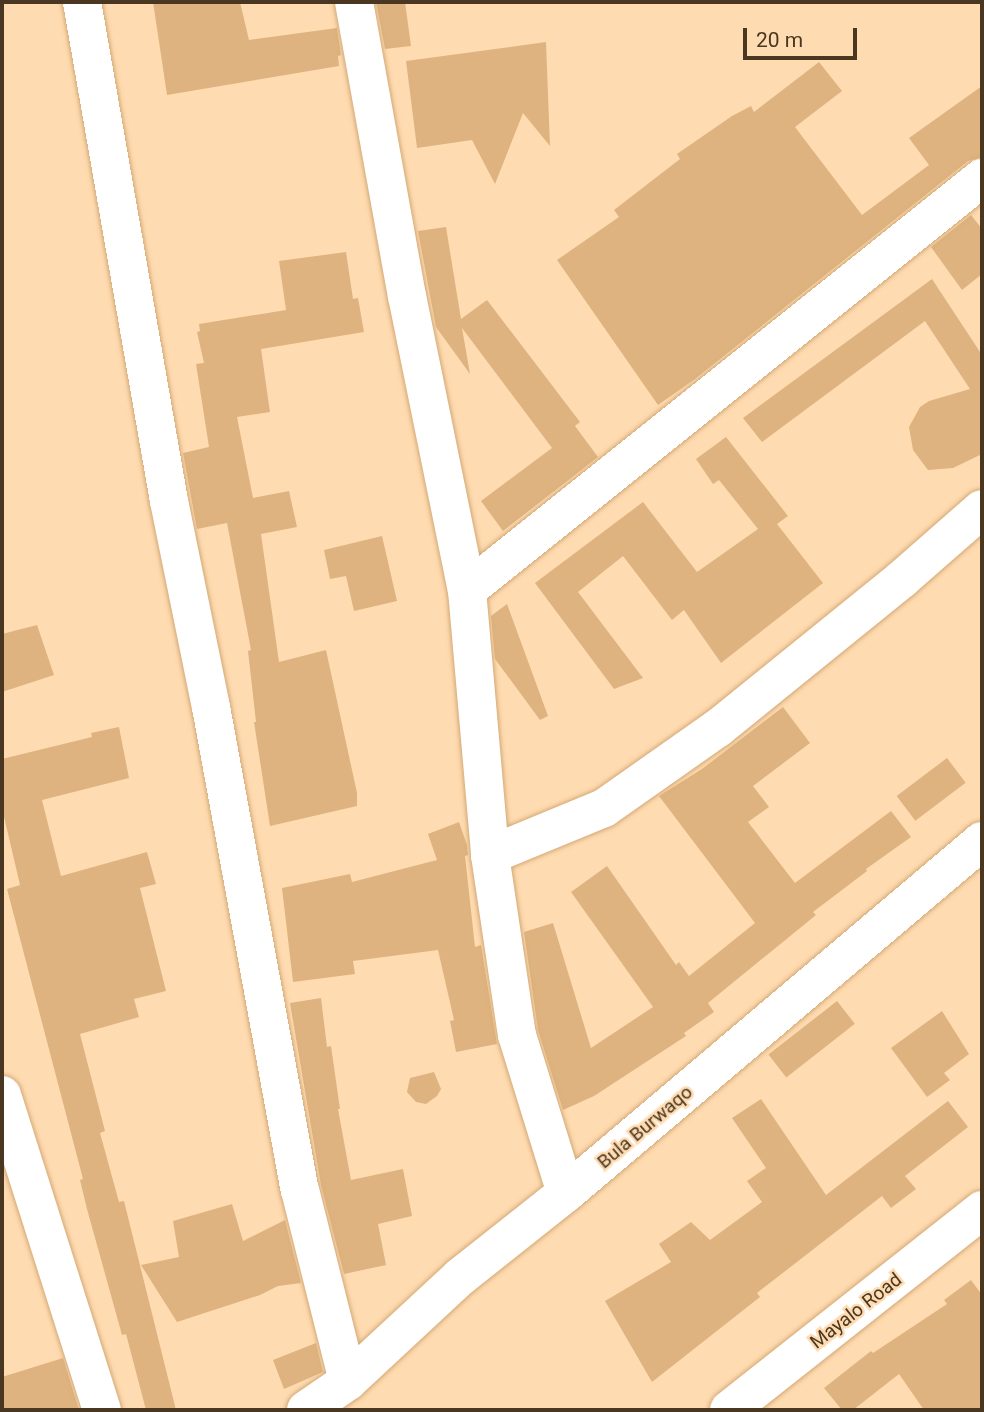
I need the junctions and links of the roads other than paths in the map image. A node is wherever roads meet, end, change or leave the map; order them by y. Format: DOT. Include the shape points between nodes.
graph roads {
  1 [pos="82,2"];
  2 [pos="355,2"];
  3 [pos="982,178"];
  4 [pos="982,509"];
  5 [pos="467,590"];
  6 [pos="982,841"];
  7 [pos="490,855"];
  8 [pos="2,1095"];
  9 [pos="566,1193"];
  10 [pos="982,1210"];
  11 [pos="348,1381"];
  12 [pos="102,1410"];
  13 [pos="306,1410"];
  14 [pos="729,1410"];
  1 -- 11 [label="street" via="169,501 300,1190"];
  2 -- 5 [label="street" via="407,296"];
  3 -- 5 [label="street"];
  4 -- 7 [label="street" via="729,719 604,808"];
  5 -- 7 [label="street"];
  6 -- 9 [label="street, Bula Burwaqo"];
  7 -- 9 [label="street" via="517,1035"];
  8 -- 12 [label="street"];
  9 -- 11 [label="street, Bula Burwaqo" via="460,1277"];
  10 -- 14 [label="street, Mayalo Road"];
  11 -- 13 [label="street, Bula Burwaqo"];
}
